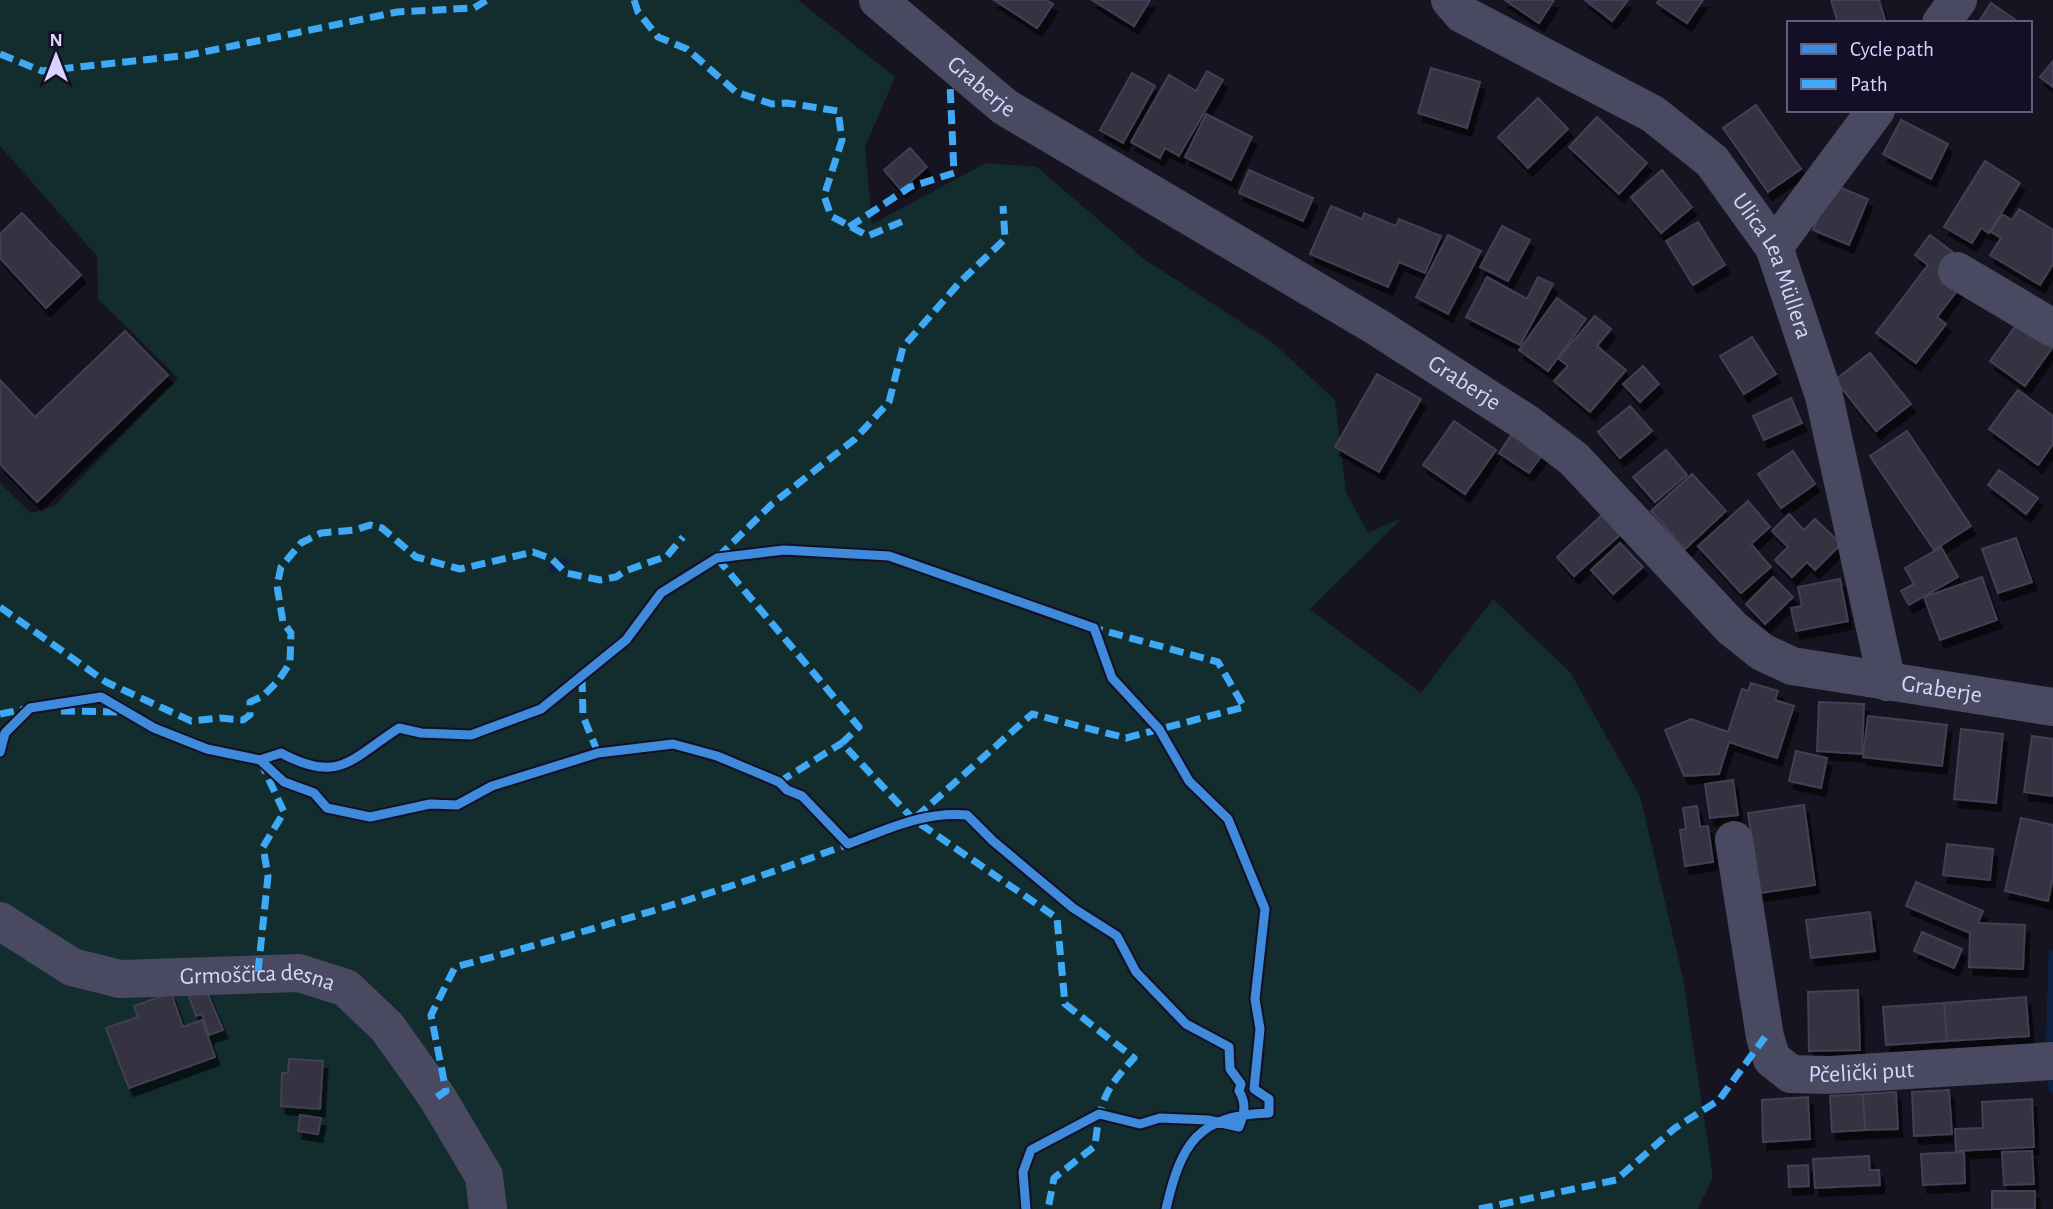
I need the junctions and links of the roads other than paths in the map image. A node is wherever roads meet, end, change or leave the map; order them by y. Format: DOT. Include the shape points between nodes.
graph roads {
  1 [pos="878,0"];
  2 [pos="1450,0"];
  3 [pos="1958,0"];
  4 [pos="1942,21"];
  5 [pos="1874,112"];
  6 [pos="1773,247"];
  7 [pos="1957,271"];
  8 [pos="2053,328"];
  9 [pos="1886,682"];
  10 [pos="2053,707"];
  11 [pos="1734,840"];
  12 [pos="0,921"];
  13 [pos="2040,1061"];
  14 [pos="488,1209"];
  1 -- 9 [label="street, Graberje" via="1005,107 1377,327 1528,424 1574,459 1732,628 1762,652 1793,666"];
  2 -- 6 [label="street, Ulica Lea Müllera" via="1462,14 1653,114 1712,161"];
  3 -- 4 [label="street"];
  5 -- 6 [label="street"];
  6 -- 9 [label="street, Ulica Lea Müllera" via="1824,396"];
  7 -- 8 [label="street"];
  9 -- 10 [label="street, Graberje"];
  11 -- 13 [label="street, Pčelički put" via="1765,1037 1772,1059 1791,1074"];
  12 -- 14 [label="street, Grmoščica desna" via="72,967 120,979 299,974 346,988 387,1027 437,1097 484,1176"];
}
